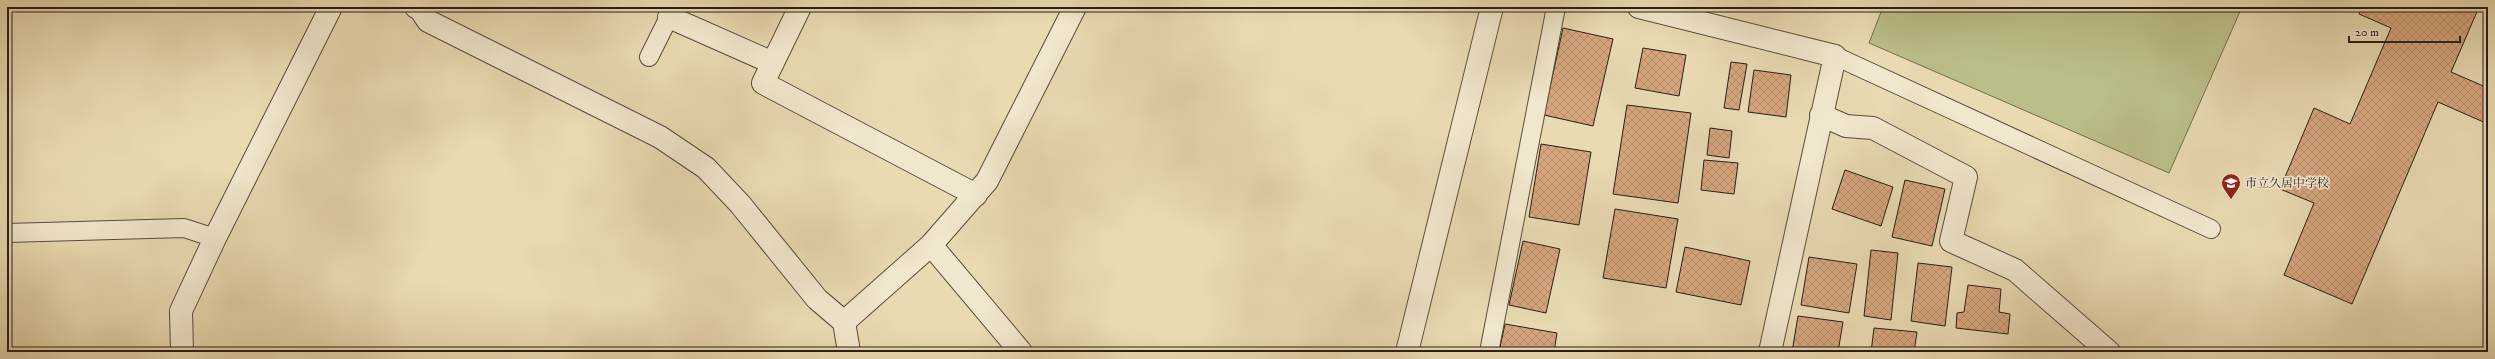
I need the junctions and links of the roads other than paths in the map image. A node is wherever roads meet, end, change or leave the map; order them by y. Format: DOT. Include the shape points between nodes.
graph roads {
  1 [pos="331,7"];
  2 [pos="416,7"];
  3 [pos="800,7"];
  4 [pos="1075,7"];
  5 [pos="1492,7"];
  6 [pos="1556,7"];
  7 [pos="1639,7"];
  8 [pos="671,12"];
  9 [pos="1835,56"];
  10 [pos="649,57"];
  11 [pos="773,63"];
  12 [pos="1821,115"];
  13 [pos="976,195"];
  14 [pos="2211,229"];
  15 [pos="7,233"];
  16 [pos="215,238"];
  17 [pos="931,245"];
  18 [pos="844,322"];
  19 [pos="182,352"];
  20 [pos="849,352"];
  21 [pos="1021,352"];
  22 [pos="1407,352"];
  23 [pos="1489,352"];
  24 [pos="1770,352"];
  25 [pos="2109,352"];
  1 -- 16 [label="street"];
  2 -- 18 [label="street" via="428,22 660,137 706,168 740,204 818,299"];
  3 -- 11 [label="street"];
  4 -- 13 [label="street" via="987,181"];
  5 -- 22 [label="street"];
  6 -- 23 [label="lane"];
  7 -- 9 [label="street"];
  8 -- 10 [label="lane"];
  8 -- 11 [label="street"];
  9 -- 12 [label="street"];
  9 -- 14 [label="lane"];
  11 -- 13 [label="street" via="763,83"];
  12 -- 24 [label="street"];
  12 -- 25 [label="street" via="1846,126 1873,128 1966,177 1951,241 2015,270"];
  13 -- 17 [label="street"];
  15 -- 16 [label="lane" via="184,228"];
  16 -- 19 [label="street" via="181,311"];
  17 -- 18 [label="street"];
  17 -- 21 [label="street"];
  18 -- 20 [label="street"];
}
